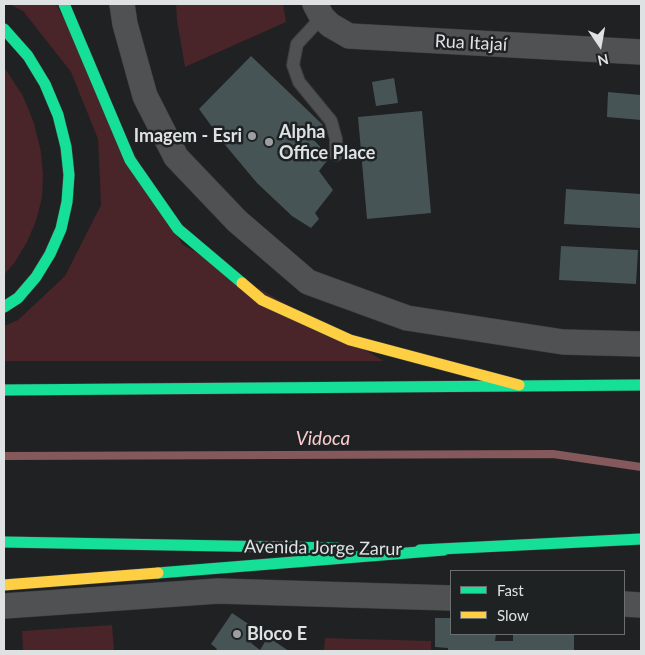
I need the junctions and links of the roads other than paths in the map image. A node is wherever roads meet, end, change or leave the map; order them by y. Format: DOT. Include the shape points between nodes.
graph roads {
  1 [pos="64,4"];
  2 [pos="122,4"];
  3 [pos="319,10"];
  4 [pos="4,29"];
  5 [pos="641,52"];
  6 [pos="336,155"];
  7 [pos="4,307"];
  8 [pos="641,344"];
  9 [pos="519,384"];
  10 [pos="641,384"];
  11 [pos="4,390"];
  12 [pos="641,539"];
  13 [pos="4,542"];
  14 [pos="444,550"];
  15 [pos="4,585"];
  16 [pos="450,598"];
  17 [pos="625,604"];
  18 [pos="641,605"];
  19 [pos="4,606"];
  1 -- 9 [label="main road" via="130,160 178,229 262,300 350,340"];
  2 -- 8 [label="street" via="145,96 176,157 237,221 308,282 407,318 563,342"];
  3 -- 5 [label="street, Rua Itajaí" via="330,25 349,36"];
  3 -- 6 [label="lane" via="297,44 293,64 299,82 331,121"];
  4 -- 7 [label="main road" via="28,56 45,84 58,115 69,174 61,229 50,254 18,298"];
  9 -- 10 [label="main road"];
  9 -- 11 [label="main road"];
  12 -- 14 [label="main road, Avenida Jorge Zarur"];
  13 -- 14 [label="main road, Avenida Jorge Zarur"];
  14 -- 15 [label="main road"];
  16 -- 19 [label="street" via="218,591"];
  17 -- 18 [label="street"];
}
